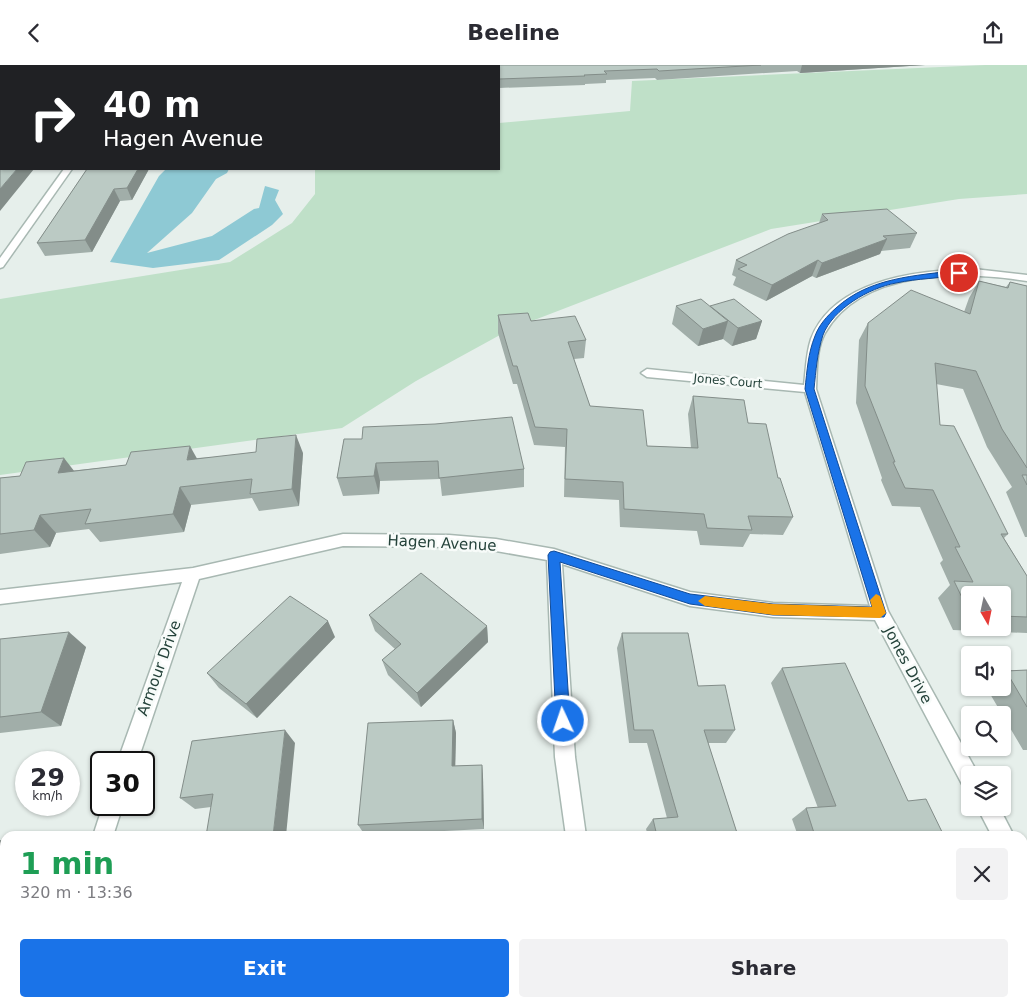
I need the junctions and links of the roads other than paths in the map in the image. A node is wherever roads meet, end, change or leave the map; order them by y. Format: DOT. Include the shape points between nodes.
graph roads {
  1 [pos="67,170"];
  2 [pos="0,265"];
  3 [pos="1027,278"];
  4 [pos="647,373"];
  5 [pos="810,389"];
  6 [pos="554,555"];
  7 [pos="193,574"];
  8 [pos="0,597"];
  9 [pos="880,613"];
  10 [pos="131,751"];
  11 [pos="963,766"];
  12 [pos="109,816"];
  13 [pos="992,816"];
  14 [pos="105,831"];
  15 [pos="575,831"];
  16 [pos="1001,831"];
  1 -- 2 [label="street"];
  3 -- 5 [label="street, Jones Drive" via="1005,273 941,274 894,281 866,291 829,319 820,333 814,352"];
  4 -- 5 [label="street, Jones Court"];
  5 -- 9 [label="street, Jones Drive"];
  6 -- 7 [label="street, Hagen Avenue" via="496,545 343,539"];
  6 -- 9 [label="street, Hagen Avenue" via="690,599 773,610"];
  6 -- 15 [label="street" via="565,757"];
  7 -- 8 [label="street, Hagen Avenue"];
  7 -- 10 [label="street, Armour Drive"];
  9 -- 11 [label="street, Jones Drive"];
  12 -- 14 [label="street"];
  13 -- 16 [label="street"];
}
